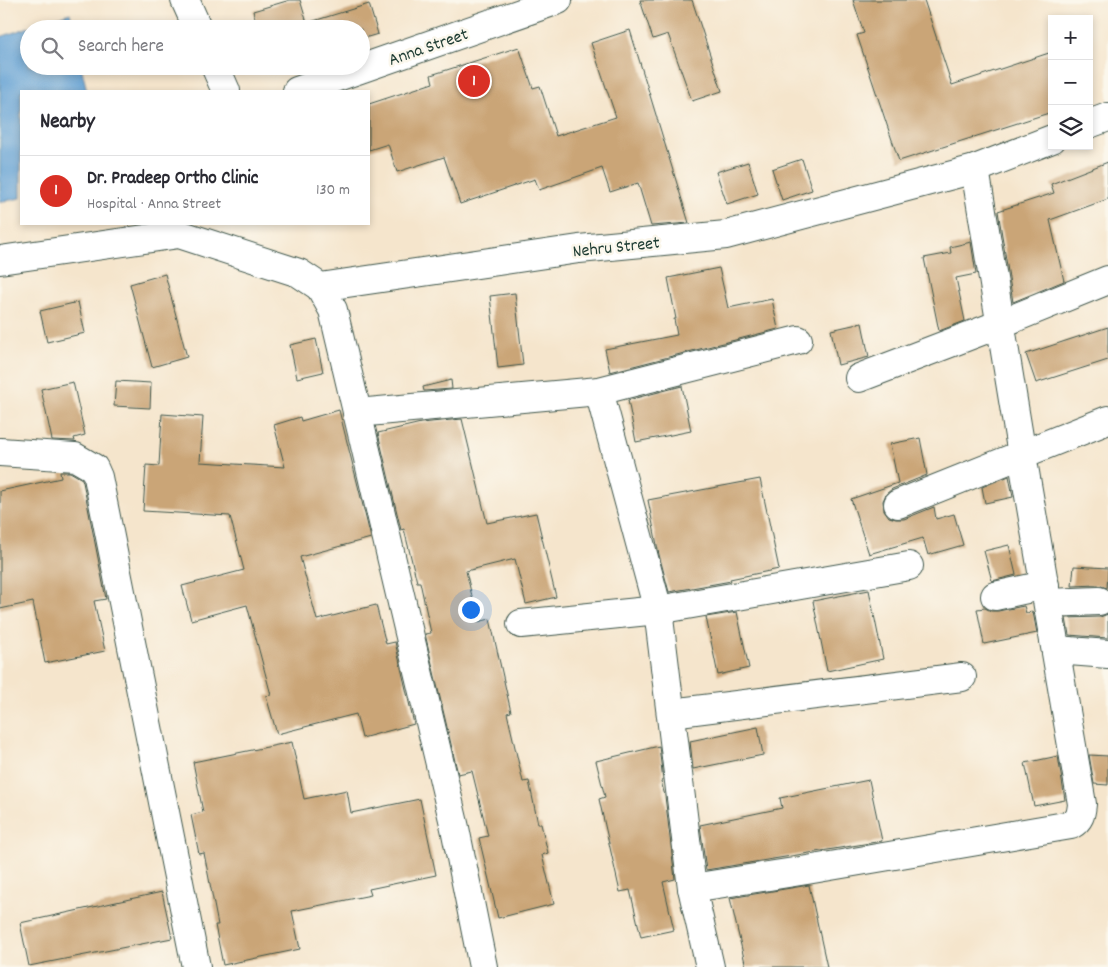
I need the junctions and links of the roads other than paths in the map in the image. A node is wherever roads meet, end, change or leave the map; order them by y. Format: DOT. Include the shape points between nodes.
graph roads {
  1 [pos="185,0"];
  2 [pos="558,0"];
  3 [pos="194,20"];
  4 [pos="370,66"];
  5 [pos="219,75"];
  6 [pos="343,75"];
  7 [pos="226,90"];
  8 [pos="300,90"];
  9 [pos="1108,117"];
  10 [pos="1093,123"];
  11 [pos="1048,141"];
  12 [pos="975,169"];
  13 [pos="182,229"];
  14 [pos="0,260"];
  15 [pos="1108,280"];
  16 [pos="320,287"];
  17 [pos="1000,324"];
  18 [pos="798,340"];
  19 [pos="859,378"];
  20 [pos="599,391"];
  21 [pos="357,413"];
  22 [pos="1108,420"];
  23 [pos="0,452"];
  24 [pos="1022,455"];
  25 [pos="898,504"];
  26 [pos="909,566"];
  27 [pos="1046,594"];
  28 [pos="994,596"];
  29 [pos="1099,600"];
  30 [pos="658,610"];
  31 [pos="521,624"];
  32 [pos="1056,650"];
  33 [pos="1108,654"];
  34 [pos="962,677"];
  35 [pos="671,713"];
  36 [pos="692,888"];
  37 [pos="196,967"];
  38 [pos="483,967"];
  39 [pos="710,967"];
  1 -- 3 [label="street"];
  2 -- 4 [label="street, Anna Street"];
  5 -- 7 [label="street"];
  6 -- 8 [label="street, Anna Street"];
  9 -- 10 [label="street"];
  11 -- 12 [label="street, Nehru Street"];
  12 -- 16 [label="street, Nehru Street" via="726,235 579,248"];
  12 -- 17 [label="street"];
  13 -- 14 [label="street"];
  13 -- 16 [label="street" via="299,273"];
  15 -- 17 [label="street"];
  16 -- 21 [label="street" via="333,310"];
  17 -- 19 [label="street"];
  17 -- 24 [label="street"];
  18 -- 20 [label="street"];
  20 -- 21 [label="street"];
  20 -- 30 [label="street"];
  21 -- 38 [label="street" via="455,828"];
  22 -- 24 [label="street"];
  23 -- 37 [label="street" via="75,457 94,468 98,477"];
  24 -- 25 [label="street"];
  24 -- 27 [label="street"];
  26 -- 30 [label="street"];
  27 -- 28 [label="street"];
  27 -- 29 [label="street"];
  27 -- 32 [label="street"];
  30 -- 31 [label="street"];
  30 -- 35 [label="street"];
  32 -- 33 [label="street"];
  32 -- 36 [label="street" via="1082,804 1076,822"];
  34 -- 35 [label="street"];
  35 -- 36 [label="street"];
  36 -- 39 [label="street"];
}
